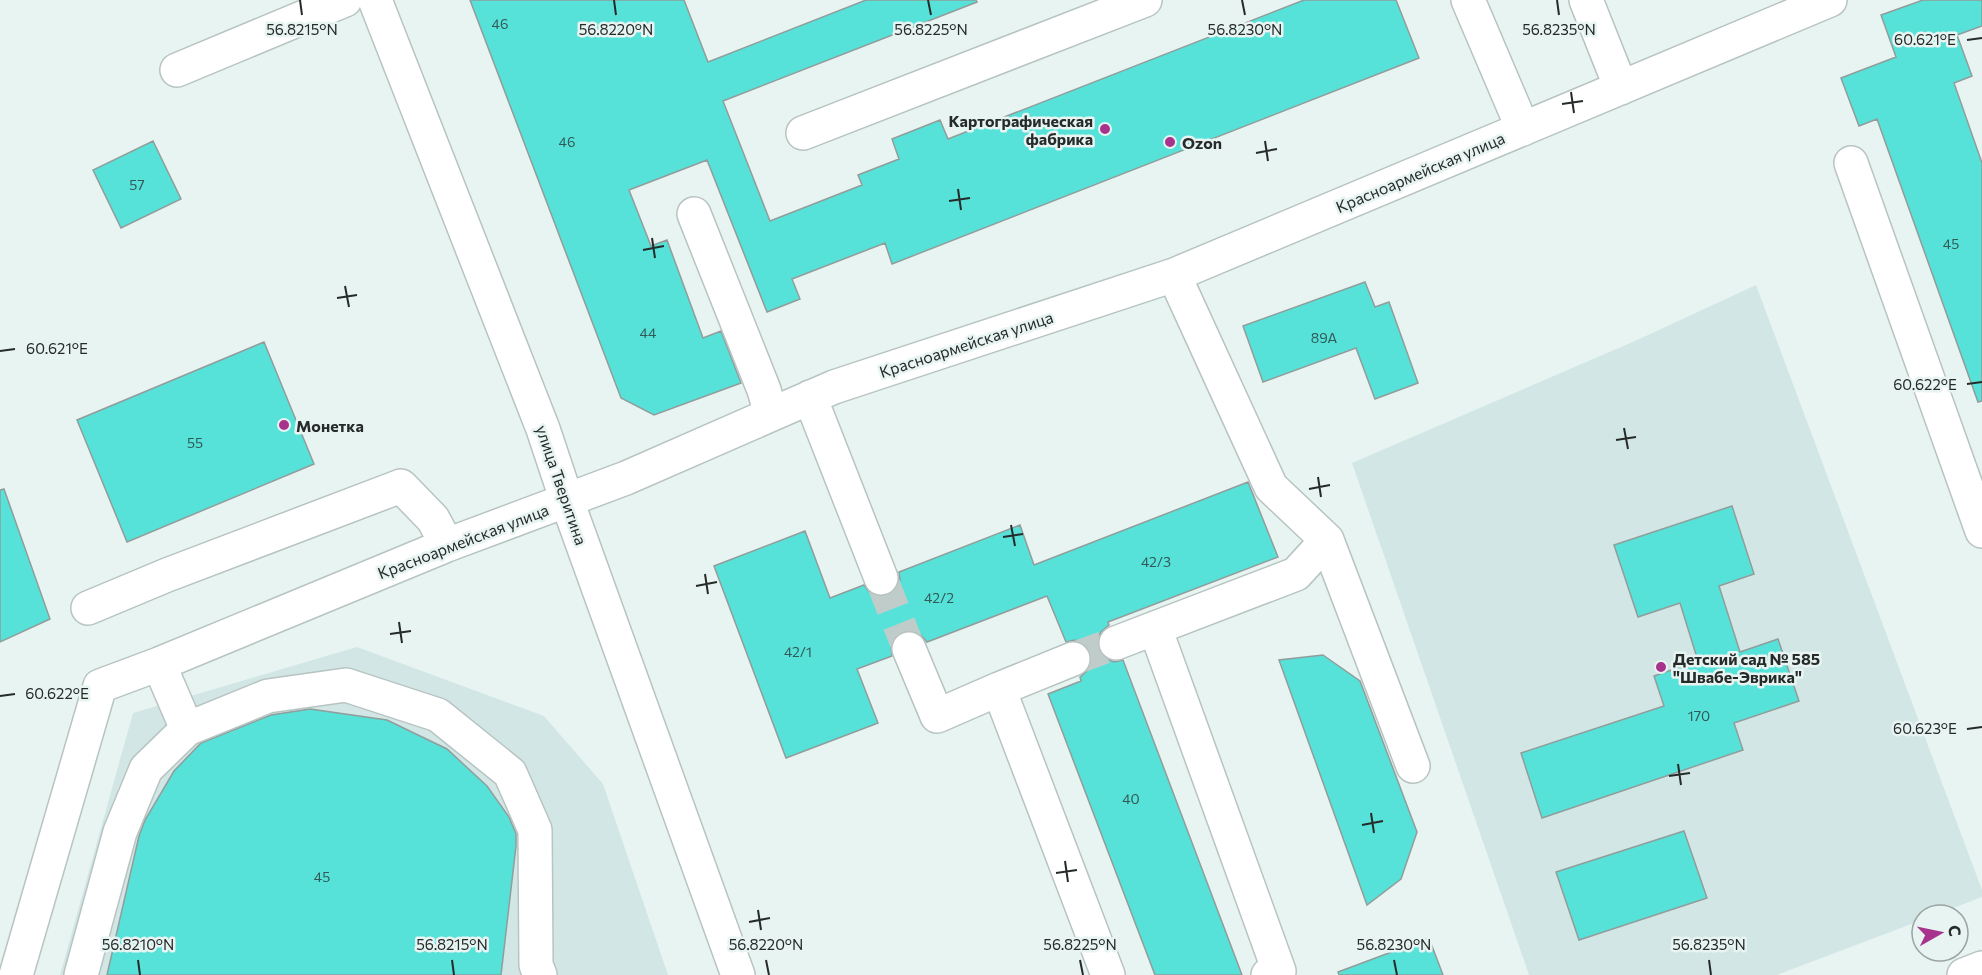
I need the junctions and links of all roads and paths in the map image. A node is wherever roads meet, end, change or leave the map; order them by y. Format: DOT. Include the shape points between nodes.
graph roads {
  1 [pos="345,0"];
  2 [pos="375,0"];
  3 [pos="1145,0"];
  4 [pos="1468,0"];
  5 [pos="1586,0"];
  6 [pos="1830,0"];
  7 [pos="177,70"];
  8 [pos="1621,87"];
  9 [pos="1523,129"];
  10 [pos="803,133"];
  11 [pos="1851,163"];
  12 [pos="694,214"];
  13 [pos="1174,275"];
  14 [pos="810,397"];
  15 [pos="771,414"];
  16 [pos="567,501"];
  17 [pos="1982,531"];
  18 [pos="1327,540"];
  19 [pos="447,545"];
  20 [pos="881,578"];
  21 [pos="88,608"];
  22 [pos="1155,628"];
  23 [pos="1116,643"];
  24 [pos="909,649"];
  25 [pos="1073,659"];
  26 [pos="159,664"];
  27 [pos="999,689"];
  28 [pos="187,729"];
  29 [pos="1413,766"];
  30 [pos="1982,968"];
  31 [pos="16,975"];
  32 [pos="81,975"];
  33 [pos="540,975"];
  34 [pos="738,975"];
  35 [pos="1108,975"];
  36 [pos="1268,975"];
  37 [pos="1964,975"];
  1 -- 7 [label="street"];
  2 -- 16 [label="street, улица Тверитина" via="543,429"];
  3 -- 10 [label="street"];
  4 -- 9 [label="street"];
  5 -- 8 [label="street"];
  6 -- 8 [label="street, Красноармейская улица"];
  8 -- 9 [label="street, Красноармейская улица"];
  9 -- 13 [label="street, Красноармейская улица"];
  11 -- 17 [label="street"];
  12 -- 15 [label="street"];
  13 -- 14 [label="street, Красноармейская улица"];
  13 -- 18 [label="street" via="1271,488"];
  14 -- 15 [label="street, Красноармейская улица"];
  14 -- 20 [label="street"];
  15 -- 16 [label="street, Красноармейская улица"];
  16 -- 19 [label="street, Красноармейская улица"];
  16 -- 34 [label="street, улица Тверитина"];
  18 -- 22 [label="street" via="1296,574"];
  18 -- 29 [label="street"];
  19 -- 21 [label="street" via="433,519 401,486"];
  19 -- 26 [label="street, Красноармейская улица"];
  22 -- 23 [label="street"];
  22 -- 36 [label="street" via="1279,971"];
  24 -- 27 [label="street" via="937,716"];
  25 -- 27 [label="street"];
  26 -- 28 [label="street"];
  26 -- 31 [label="street, Красноармейская улица" via="100,686"];
  27 -- 35 [label="street"];
  28 -- 32 [label="street" via="146,769 120,832"];
  28 -- 33 [label="street" via="268,696 346,685 438,715 510,773 535,830 536,965"];
  30 -- 37 [label="street"];
}
